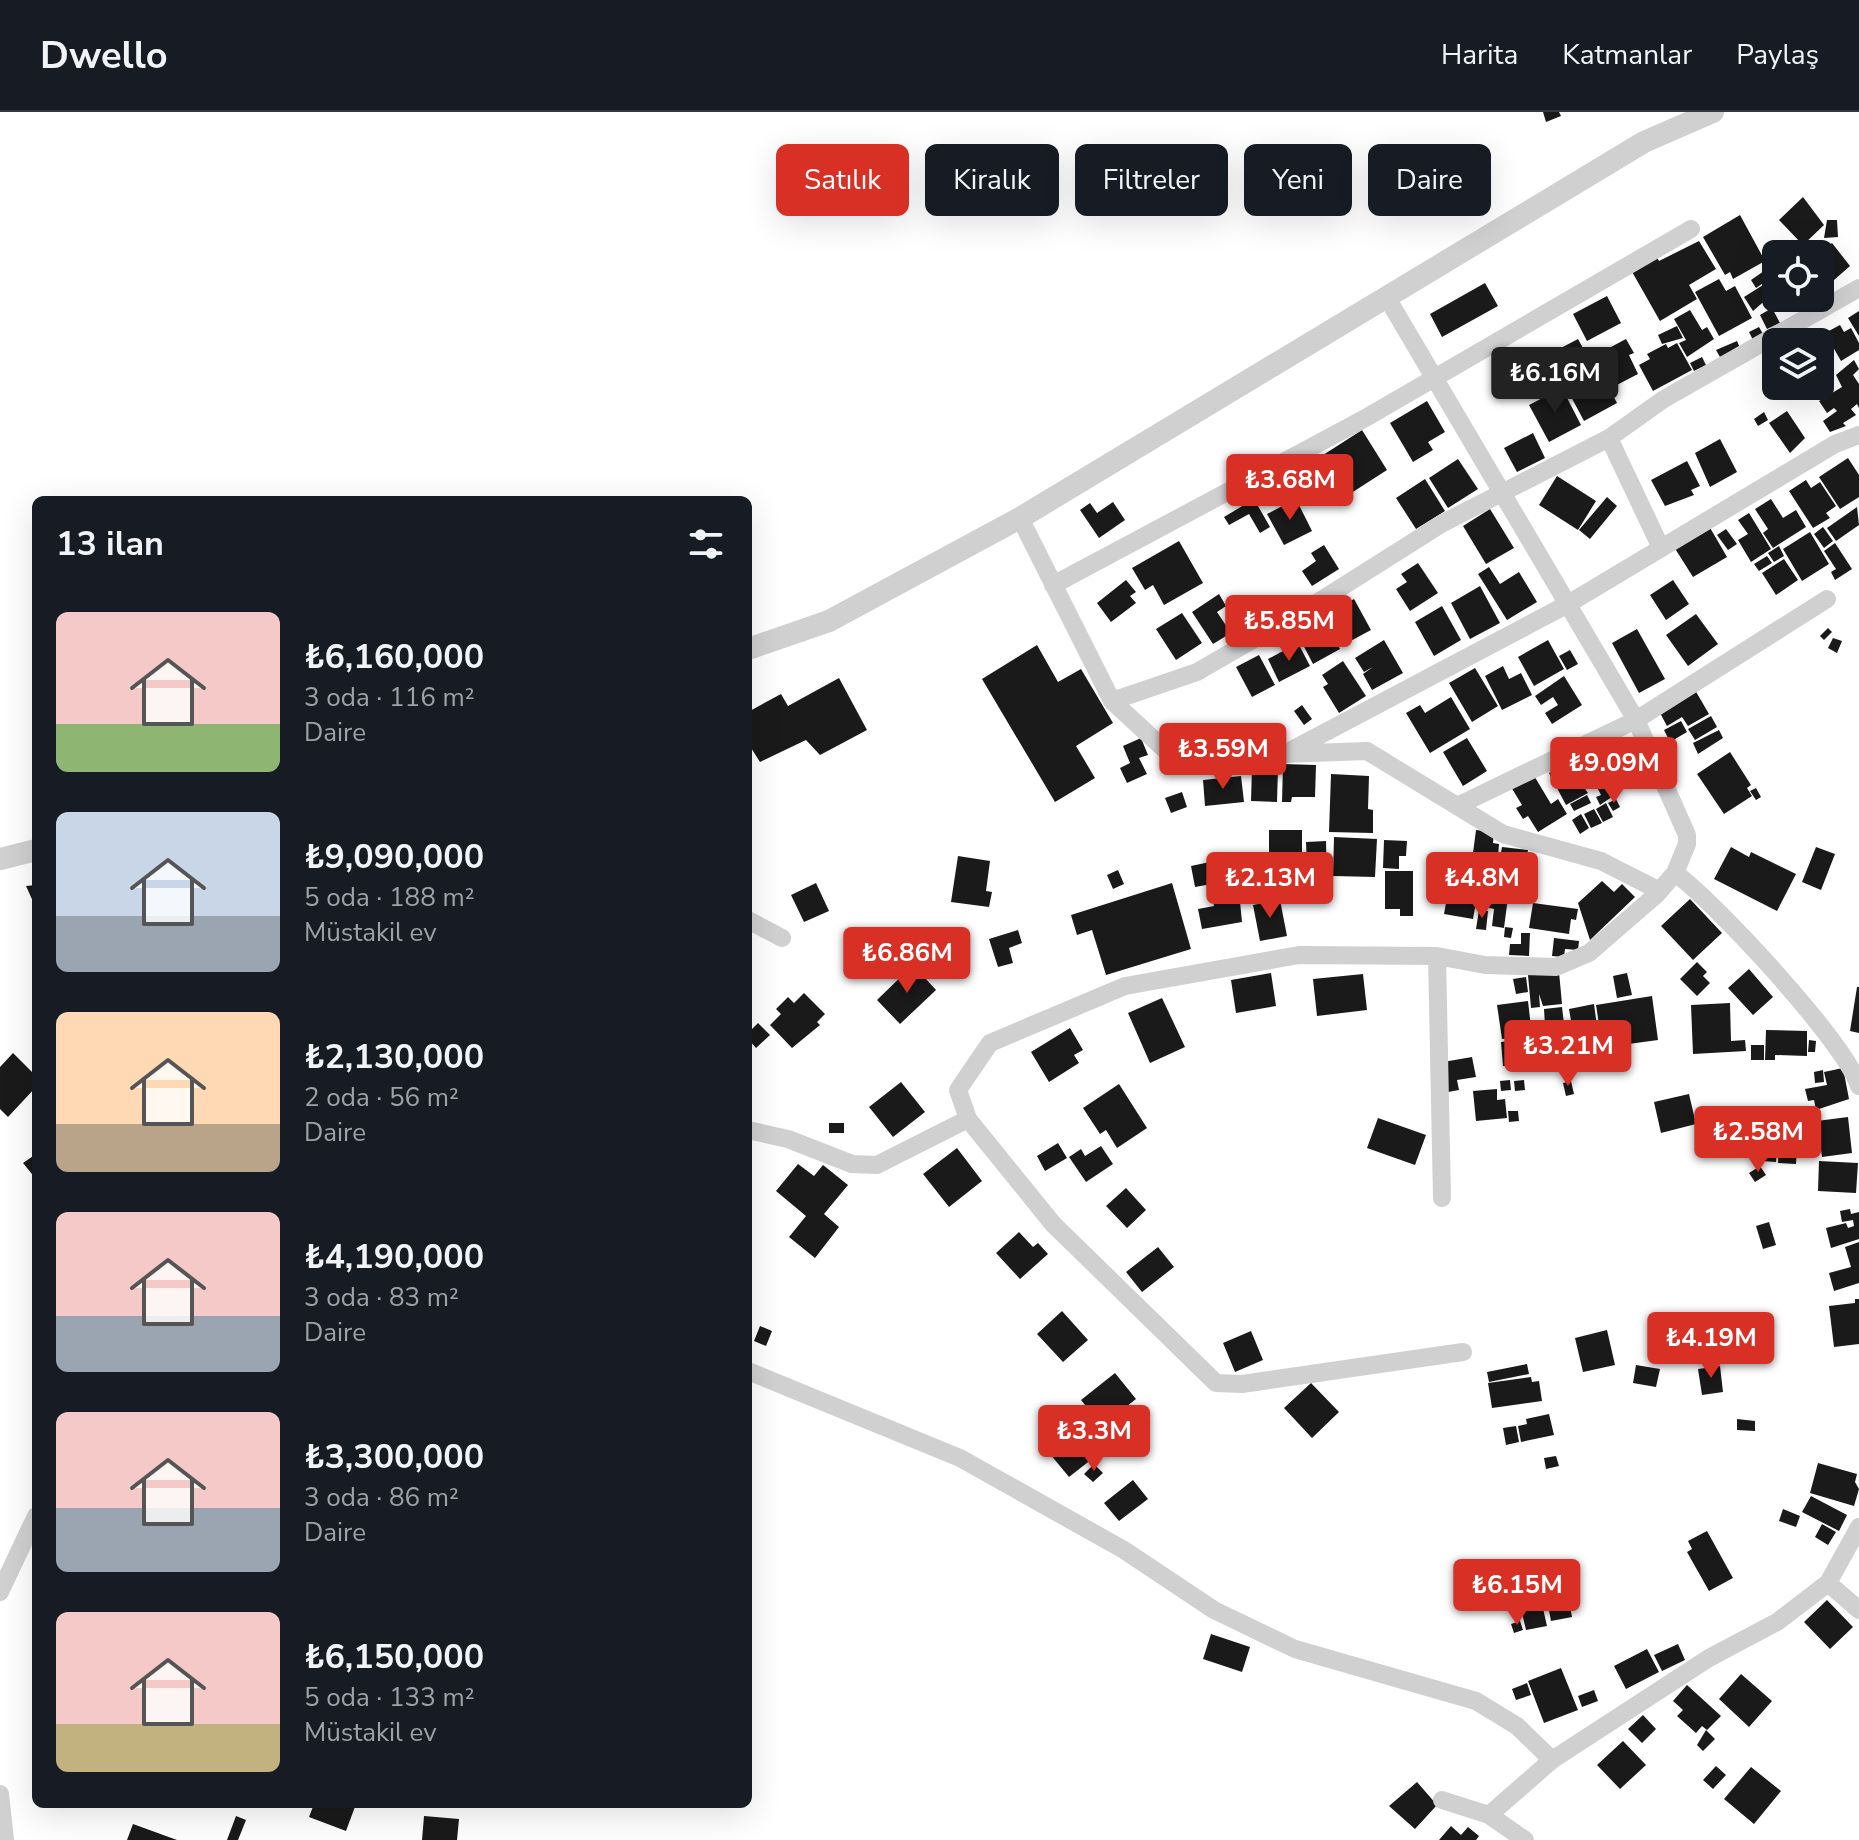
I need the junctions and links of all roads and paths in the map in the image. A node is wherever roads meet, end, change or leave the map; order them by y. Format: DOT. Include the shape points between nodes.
graph roads {
  1 [pos="1713,112"];
  2 [pos="1691,229"];
  3 [pos="1859,288"];
  4 [pos="1386,296"];
  5 [pos="1433,377"];
  6 [pos="1859,435"];
  7 [pos="1609,438"];
  8 [pos="1499,491"];
  9 [pos="1020,518"];
  10 [pos="1661,548"];
  11 [pos="1053,585"];
  12 [pos="1827,599"];
  13 [pos="1568,604"];
  14 [pos="752,648"];
  15 [pos="1112,701"];
  16 [pos="1636,720"];
  17 [pos="1284,754"];
  18 [pos="1457,806"];
  19 [pos="32,851"];
  20 [pos="0,859"];
  21 [pos="1675,873"];
  22 [pos="1660,891"];
  23 [pos="752,922"];
  24 [pos="782,938"];
  25 [pos="1437,956"];
  26 [pos="1859,1086"];
  27 [pos="968,1119"];
  28 [pos="752,1131"];
  29 [pos="1442,1198"];
  30 [pos="1463,1352"];
  31 [pos="752,1373"];
  32 [pos="32,1524"];
  33 [pos="1859,1527"];
  34 [pos="1828,1583"];
  35 [pos="0,1592"];
  36 [pos="1859,1610"];
  37 [pos="1552,1760"];
  38 [pos="0,1794"];
  39 [pos="1442,1800"];
  40 [pos="1489,1815"];
  41 [pos="5,1840"];
  42 [pos="1525,1840"];
  1 -- 4 [label="street" via="1644,142"];
  2 -- 5 [label="street"];
  3 -- 7 [label="street" via="1664,399"];
  4 -- 5 [label="street"];
  4 -- 9 [label="street"];
  5 -- 8 [label="street"];
  5 -- 11 [label="street"];
  6 -- 10 [label="street" via="1835,444"];
  7 -- 8 [label="street"];
  7 -- 10 [label="street"];
  8 -- 13 [label="street"];
  8 -- 15 [label="street" via="1197,672"];
  9 -- 11 [label="street"];
  9 -- 14 [label="street" via="829,621"];
  10 -- 13 [label="street"];
  11 -- 15 [label="street"];
  12 -- 16 [label="street"];
  13 -- 16 [label="street"];
  13 -- 17 [label="street"];
  15 -- 17 [label="street" via="1174,758"];
  16 -- 18 [label="street"];
  16 -- 21 [label="street" via="1687,835"];
  17 -- 18 [label="street" via="1367,751"];
  18 -- 22 [label="street" via="1503,834 1601,861"];
  19 -- 20 [label="street"];
  21 -- 22 [label="street"];
  21 -- 26 [label="street" via="1702,893 1805,1009 1845,1058"];
  22 -- 25 [label="street" via="1589,953 1556,967 1485,965"];
  23 -- 24 [label="street"];
  25 -- 27 [label="street" via="1299,955 1125,986 990,1043 958,1090"];
  25 -- 29 [label="street"];
  27 -- 28 [label="street" via="877,1165 852,1164"];
  27 -- 30 [label="street" via="1053,1224 1216,1383 1242,1384"];
  31 -- 37 [label="street" via="960,1458 1124,1550 1214,1610 1295,1649 1476,1701 1517,1726"];
  32 -- 35 [label="street"];
  33 -- 34 [label="street"];
  34 -- 36 [label="street"];
  34 -- 37 [label="street" via="1777,1622 1709,1658"];
  37 -- 40 [label="street"];
  38 -- 41 [label="street"];
  39 -- 40 [label="street"];
  40 -- 42 [label="street"];
}
